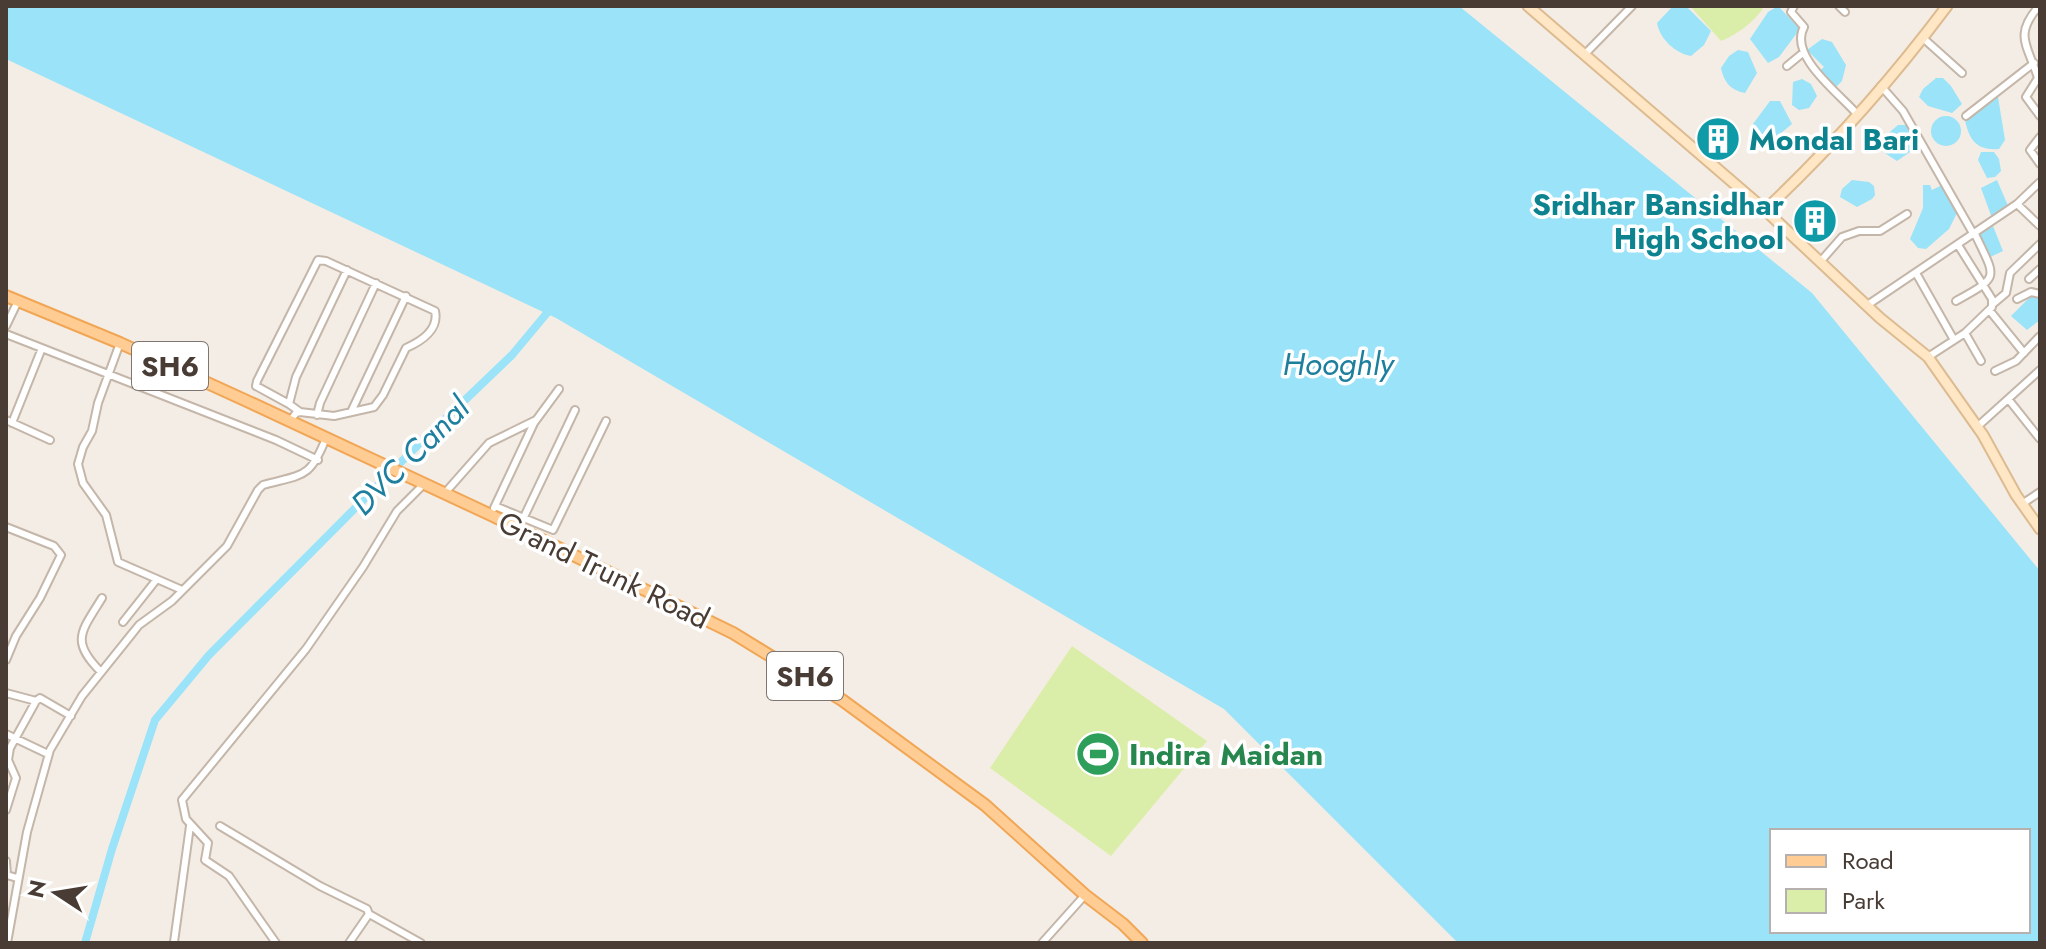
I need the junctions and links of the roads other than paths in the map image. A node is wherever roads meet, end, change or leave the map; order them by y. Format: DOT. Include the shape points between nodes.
graph roads {
  1 [pos="1528,6"];
  2 [pos="1632,6"];
  3 [pos="1794,6"];
  4 [pos="1947,6"];
  5 [pos="2039,6"];
  6 [pos="1923,38"];
  7 [pos="1804,52"];
  8 [pos="1585,54"];
  9 [pos="2034,63"];
  10 [pos="1787,66"];
  11 [pos="1962,73"];
  12 [pos="1881,86"];
  13 [pos="1857,114"];
  14 [pos="1966,116"];
  15 [pos="2040,116"];
  16 [pos="2040,137"];
  17 [pos="2040,164"];
  18 [pos="2040,182"];
  19 [pos="2017,204"];
  20 [pos="1765,210"];
  21 [pos="1907,214"];
  22 [pos="2040,226"];
  23 [pos="1974,234"];
  24 [pos="2040,244"];
  25 [pos="1958,245"];
  26 [pos="1819,262"];
  27 [pos="2040,269"];
  28 [pos="347,270"];
  29 [pos="1916,273"];
  30 [pos="2029,279"];
  31 [pos="376,283"];
  32 [pos="1983,286"];
  33 [pos="2040,294"];
  34 [pos="6,296"];
  35 [pos="406,296"];
  36 [pos="2017,299"];
  37 [pos="18,301"];
  38 [pos="1956,301"];
  39 [pos="1866,306"];
  40 [pos="1992,307"];
  41 [pos="6,326"];
  42 [pos="1965,333"];
  43 [pos="6,334"];
  44 [pos="2040,336"];
  45 [pos="1954,340"];
  46 [pos="120,343"];
  47 [pos="42,348"];
  48 [pos="2024,353"];
  49 [pos="1928,357"];
  50 [pos="1981,361"];
  51 [pos="2040,370"];
  52 [pos="1995,371"];
  53 [pos="109,373"];
  54 [pos="559,389"];
  55 [pos="2009,400"];
  56 [pos="289,404"];
  57 [pos="575,410"];
  58 [pos="300,412"];
  59 [pos="351,412"];
  60 [pos="317,415"];
  61 [pos="537,419"];
  62 [pos="9,421"];
  63 [pos="290,421"];
  64 [pos="606,421"];
  65 [pos="1977,427"];
  66 [pos="2040,439"];
  67 [pos="50,440"];
  68 [pos="329,440"];
  69 [pos="318,460"];
  70 [pos="422,484"];
  71 [pos="2040,492"];
  72 [pos="444,494"];
  73 [pos="2022,504"];
  74 [pos="493,511"];
  75 [pos="523,519"];
  76 [pos="2040,529"];
  77 [pos="7,530"];
  78 [pos="157,579"];
  79 [pos="182,590"];
  80 [pos="102,598"];
  81 [pos="123,622"];
  82 [pos="6,660"];
  83 [pos="101,672"];
  84 [pos="6,693"];
  85 [pos="36,701"];
  86 [pos="71,716"];
  87 [pos="6,734"];
  88 [pos="14,739"];
  89 [pos="48,754"];
  90 [pos="6,773"];
  91 [pos="16,775"];
  92 [pos="6,810"];
  93 [pos="190,826"];
  94 [pos="220,826"];
  95 [pos="6,861"];
  96 [pos="17,878"];
  97 [pos="1085,895"];
  98 [pos="369,914"];
  99 [pos="174,942"];
  100 [pos="7,943"];
  101 [pos="276,943"];
  102 [pos="349,943"];
  103 [pos="421,943"];
  104 [pos="1042,943"];
  105 [pos="1142,943"];
  1 -- 8 [label="street"];
  2 -- 8 [label="street"];
  3 -- 7 [label="street" via="1791,12 1804,27"];
  4 -- 6 [label="street"];
  5 -- 9 [label="street" via="2023,33"];
  6 -- 11 [label="street"];
  6 -- 12 [label="street"];
  7 -- 10 [label="street"];
  7 -- 13 [label="street" via="1818,76"];
  8 -- 20 [label="street"];
  9 -- 14 [label="street"];
  9 -- 15 [label="street" via="2038,80 2026,97"];
  12 -- 13 [label="street"];
  12 -- 23 [label="street" via="1903,111"];
  13 -- 20 [label="street"];
  16 -- 17 [label="street" via="2030,150"];
  18 -- 19 [label="street"];
  19 -- 22 [label="street"];
  19 -- 23 [label="street"];
  20 -- 26 [label="street"];
  21 -- 26 [label="street" via="1880,231 1842,237"];
  23 -- 25 [label="street"];
  23 -- 32 [label="street" via="1991,270"];
  24 -- 40 [label="street" via="2010,273 2006,293"];
  25 -- 29 [label="street"];
  25 -- 32 [label="street"];
  26 -- 39 [label="street"];
  27 -- 30 [label="street"];
  28 -- 31 [label="street"];
  28 -- 56 [label="street" via="296,377"];
  28 -- 56 [label="street" via="321,260 314,264 257,381 260,390"];
  29 -- 39 [label="street"];
  29 -- 45 [label="street"];
  31 -- 35 [label="street"];
  31 -- 60 [label="street"];
  32 -- 38 [label="street"];
  32 -- 40 [label="street"];
  33 -- 36 [label="street"];
  34 -- 37 [label="main road, Grand Trunk Road / SH6"];
  35 -- 59 [label="street"];
  35 -- 59 [label="street" via="435,311 434,324 422,341 406,348 378,403 370,410"];
  37 -- 41 [label="street"];
  37 -- 46 [label="main road, Grand Trunk Road / SH6"];
  39 -- 49 [label="street"];
  40 -- 42 [label="street"];
  40 -- 48 [label="street"];
  42 -- 45 [label="street"];
  42 -- 50 [label="street"];
  43 -- 47 [label="street"];
  44 -- 48 [label="street"];
  45 -- 49 [label="street"];
  46 -- 53 [label="street"];
  46 -- 63 [label="main road, Grand Trunk Road / SH6"];
  47 -- 53 [label="street"];
  47 -- 62 [label="street"];
  48 -- 52 [label="street"];
  49 -- 65 [label="street"];
  51 -- 55 [label="street"];
  53 -- 69 [label="street"];
  53 -- 78 [label="street" via="79,456 79,473 106,515 118,562"];
  54 -- 61 [label="street"];
  55 -- 65 [label="street"];
  55 -- 66 [label="street"];
  56 -- 58 [label="street"];
  57 -- 75 [label="street"];
  58 -- 60 [label="street"];
  58 -- 63 [label="street"];
  59 -- 60 [label="street"];
  61 -- 72 [label="street" via="489,443"];
  61 -- 74 [label="street"];
  62 -- 67 [label="street"];
  63 -- 68 [label="main road, Grand Trunk Road / SH6"];
  64 -- 75 [label="street" via="556,528 547,530"];
  65 -- 73 [label="street"];
  68 -- 69 [label="street"];
  68 -- 70 [label="main road, Grand Trunk Road / SH6"];
  69 -- 79 [label="street" via="301,475 263,485 227,546"];
  70 -- 72 [label="main road, Grand Trunk Road / SH6"];
  70 -- 93 [label="street" via="397,511 306,649 183,798"];
  71 -- 73 [label="street"];
  72 -- 74 [label="main road, Grand Trunk Road / SH6"];
  73 -- 76 [label="street"];
  74 -- 75 [label="street"];
  74 -- 97 [label="main road, Grand Trunk Road / SH6" via="733,633 821,686 985,805"];
  77 -- 82 [label="street" via="54,546 61,555"];
  78 -- 79 [label="street"];
  78 -- 81 [label="street"];
  79 -- 83 [label="street" via="139,625"];
  80 -- 83 [label="street" via="84,629 81,646"];
  83 -- 86 [label="street"];
  84 -- 85 [label="street"];
  85 -- 86 [label="street" via="40,698"];
  85 -- 88 [label="street"];
  86 -- 89 [label="street"];
  87 -- 88 [label="street"];
  88 -- 89 [label="street"];
  88 -- 91 [label="street" via="8,760"];
  89 -- 96 [label="street"];
  90 -- 91 [label="street"];
  91 -- 92 [label="street"];
  93 -- 99 [label="street"];
  93 -- 101 [label="street" via="208,843 205,860 229,876"];
  94 -- 98 [label="street"];
  95 -- 96 [label="street" via="7,875"];
  96 -- 100 [label="street"];
  97 -- 104 [label="street"];
  97 -- 105 [label="main road, Grand Trunk Road / SH6"];
  98 -- 102 [label="street"];
  98 -- 103 [label="street"];
}
